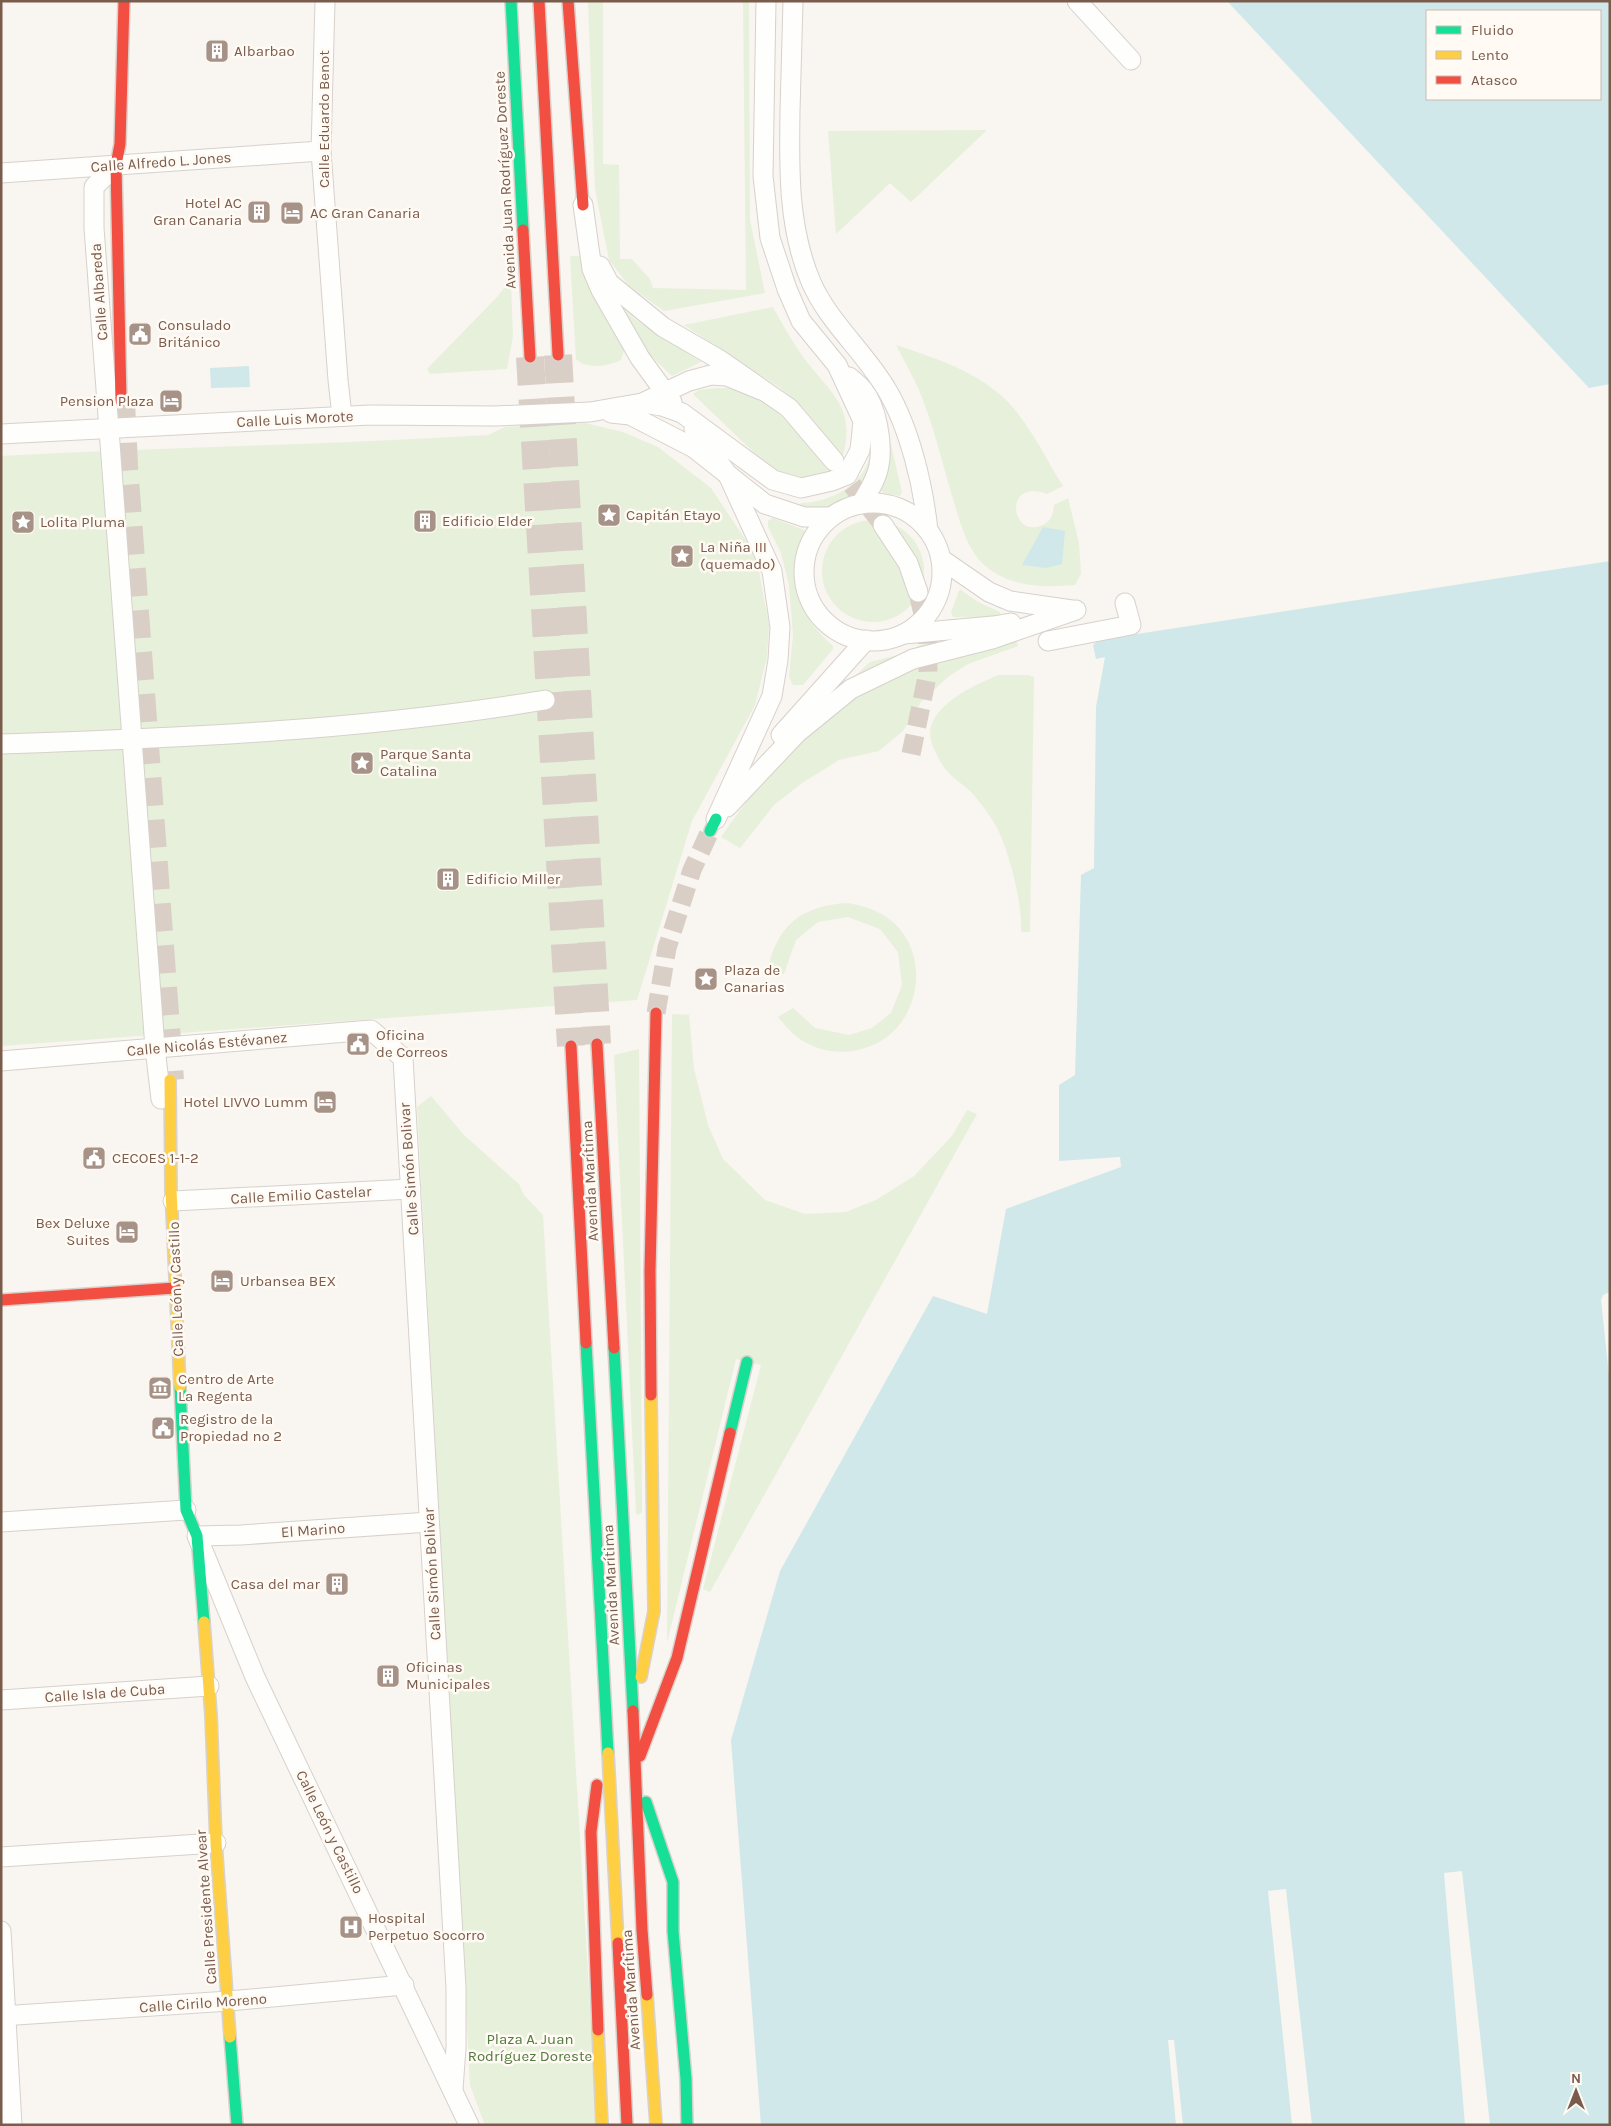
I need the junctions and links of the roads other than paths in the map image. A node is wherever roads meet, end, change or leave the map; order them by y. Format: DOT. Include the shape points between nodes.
graph roads {
  1 [pos="124,1"];
  2 [pos="324,1"];
  3 [pos="511,1"];
  4 [pos="539,1"];
  5 [pos="568,1"];
  6 [pos="766,1"];
  7 [pos="793,1"];
  8 [pos="1077,1"];
  9 [pos="1131,60"];
  10 [pos="321,151"];
  11 [pos="116,165"];
  12 [pos="1,173"];
  13 [pos="583,205"];
  14 [pos="558,355"];
  15 [pos="530,357"];
  16 [pos="837,366"];
  17 [pos="761,390"];
  18 [pos="666,394"];
  19 [pos="121,401"];
  20 [pos="642,403"];
  21 [pos="590,412"];
  22 [pos="682,413"];
  23 [pos="342,416"];
  24 [pos="109,428"];
  25 [pos="1,434"];
  26 [pos="834,461"];
  27 [pos="728,475"];
  28 [pos="861,504"];
  29 [pos="830,517"];
  30 [pos="883,525"];
  31 [pos="928,530"];
  32 [pos="941,558"];
  33 [pos="918,592"];
  34 [pos="1125,603"];
  35 [pos="1076,610"];
  36 [pos="903,634"];
  37 [pos="866,640"];
  38 [pos="1048,641"];
  39 [pos="545,700"];
  40 [pos="131,740"];
  41 [pos="1,744"];
  42 [pos="713,825"];
  43 [pos="656,1013"];
  44 [pos="597,1044"];
  45 [pos="571,1046"];
  46 [pos="155,1048"];
  47 [pos="403,1058"];
  48 [pos="1,1061"];
  49 [pos="170,1080"];
  50 [pos="411,1189"];
  51 [pos="178,1197"];
  52 [pos="175,1288"];
  53 [pos="1,1300"];
  54 [pos="747,1362"];
  55 [pos="186,1510"];
  56 [pos="1,1522"];
  57 [pos="429,1522"];
  58 [pos="197,1536"];
  59 [pos="209,1686"];
  60 [pos="1,1700"];
  61 [pos="606,1707"];
  62 [pos="633,1718"];
  63 [pos="637,1770"];
  64 [pos="216,1843"];
  65 [pos="1,1857"];
  66 [pos="1,1931"];
  67 [pos="404,1985"];
  68 [pos="229,2001"];
  69 [pos="3,2015"];
  70 [pos="453,2089"];
  71 [pos="12,2125"];
  72 [pos="237,2125"];
  73 [pos="469,2125"];
  74 [pos="602,2125"];
  75 [pos="627,2125"];
  76 [pos="656,2125"];
  77 [pos="687,2125"];
  1 -- 11 [label="main road, Calle Albareda" via="120,144"];
  2 -- 10 [label="street, Calle Eduardo Benot"];
  3 -- 15 [label="main road, Avenida Juan Rodríguez Doreste"];
  4 -- 14 [label="main road"];
  5 -- 13 [label="main road"];
  6 -- 16 [label="street" via="763,176 770,238 801,322"];
  7 -- 31 [label="street" via="789,172 796,236 818,296 887,390 898,414 924,495"];
  8 -- 9 [label="street"];
  10 -- 11 [label="street, Calle Alfredo L. Jones"];
  10 -- 23 [label="street, Calle Eduardo Benot"];
  11 -- 12 [label="street, Calle Alfredo L. Jones"];
  11 -- 19 [label="main road, Calle Albareda"];
  11 -- 24 [label="street, Calle Albareda" via="94,187 94,228"];
  13 -- 17 [label="street" via="600,265 609,283 663,327 720,360"];
  13 -- 18 [label="street" via="592,269 601,290 640,358"];
  16 -- 22 [label="street" via="863,421 860,450 847,475 832,481 800,488 772,480"];
  16 -- 28 [label="street" via="864,391 876,415 879,465"];
  17 -- 18 [label="street" via="727,376 711,375 689,381"];
  17 -- 26 [label="street" via="788,408"];
  18 -- 20 [label="street"];
  18 -- 22 [label="street"];
  20 -- 21 [label="street"];
  20 -- 22 [label="street"];
  21 -- 23 [label="street, Calle Luis Morote"];
  21 -- 27 [label="street" via="630,415 694,448"];
  22 -- 27 [label="street"];
  23 -- 24 [label="street, Calle Luis Morote"];
  24 -- 25 [label="street, Calle Luis Morote"];
  24 -- 40 [label="street, Calle Albareda"];
  27 -- 29 [label="street" via="765,504 804,517"];
  27 -- 42 [label="street" via="772,571 780,627 772,696"];
  28 -- 29 [label="street"];
  28 -- 31 [label="street" via="880,503 898,508 915,517"];
  29 -- 37 [label="street" via="816,532 807,550 806,591 815,610 828,625 846,636"];
  30 -- 33 [label="street" via="908,563"];
  31 -- 32 [label="street"];
  32 -- 35 [label="street" via="1010,602"];
  32 -- 36 [label="street" via="942,581 935,602 922,621"];
  34 -- 38 [label="street" via="1131,625"];
  35 -- 36 [label="street" via="993,626"];
  35 -- 42 [label="street" via="992,639 913,659 851,689 797,732"];
  36 -- 37 [label="street" via="885,640"];
  37 -- 42 [label="street" via="786,729"];
  39 -- 40 [label="street" via="347,727"];
  40 -- 41 [label="street"];
  40 -- 46 [label="street, Calle León y Castillo"];
  43 -- 62 [label="main road" via="650,1271 654,1612"];
  44 -- 62 [label="main road, Avenida Marítima"];
  45 -- 61 [label="main road, Avenida Marítima"];
  46 -- 47 [label="street, Calle Nicolás Estévanez" via="371,1030"];
  46 -- 48 [label="street, Calle Nicolás Estévanez"];
  46 -- 51 [label="street, Calle León y Castillo"];
  47 -- 50 [label="street, Calle Simón Bolivar"];
  49 -- 51 [label="main road, Calle León y Castillo"];
  50 -- 51 [label="street, Calle Emilio Castelar"];
  50 -- 57 [label="street, Calle Simón Bolivar"];
  51 -- 52 [label="main road, Calle León y Castillo"];
  52 -- 53 [label="main road"];
  52 -- 55 [label="main road, Calle León y Castillo"];
  54 -- 63 [label="main road" via="677,1658"];
  55 -- 56 [label="street"];
  55 -- 58 [label="main road, Calle León y Castillo"];
  57 -- 58 [label="street, El Marino"];
  57 -- 70 [label="street, Calle Simón Bolivar" via="456,1988"];
  58 -- 59 [label="main road, Calle León y Castillo"];
  58 -- 67 [label="street, Calle León y Castillo" via="256,1677"];
  59 -- 60 [label="street, Calle Isla de Cuba"];
  59 -- 64 [label="main road, Calle Presidente Alvear"];
  61 -- 74 [label="main road" via="591,1832"];
  61 -- 75 [label="main road, Avenida Marítima"];
  62 -- 63 [label="main road, Avenida Marítima"];
  63 -- 76 [label="main road, Avenida Marítima" via="642,1930"];
  63 -- 77 [label="main road" via="673,1882 673,1931"];
  64 -- 65 [label="street"];
  64 -- 68 [label="main road, Calle Presidente Alvear"];
  66 -- 69 [label="street"];
  67 -- 68 [label="street, Calle Cirilo Moreno"];
  67 -- 70 [label="street, Calle León y Castillo"];
  68 -- 69 [label="street, Calle Cirilo Moreno"];
  68 -- 72 [label="main road, Calle Presidente Alvear"];
  69 -- 71 [label="street"];
  70 -- 73 [label="street, Calle León y Castillo"];
}
